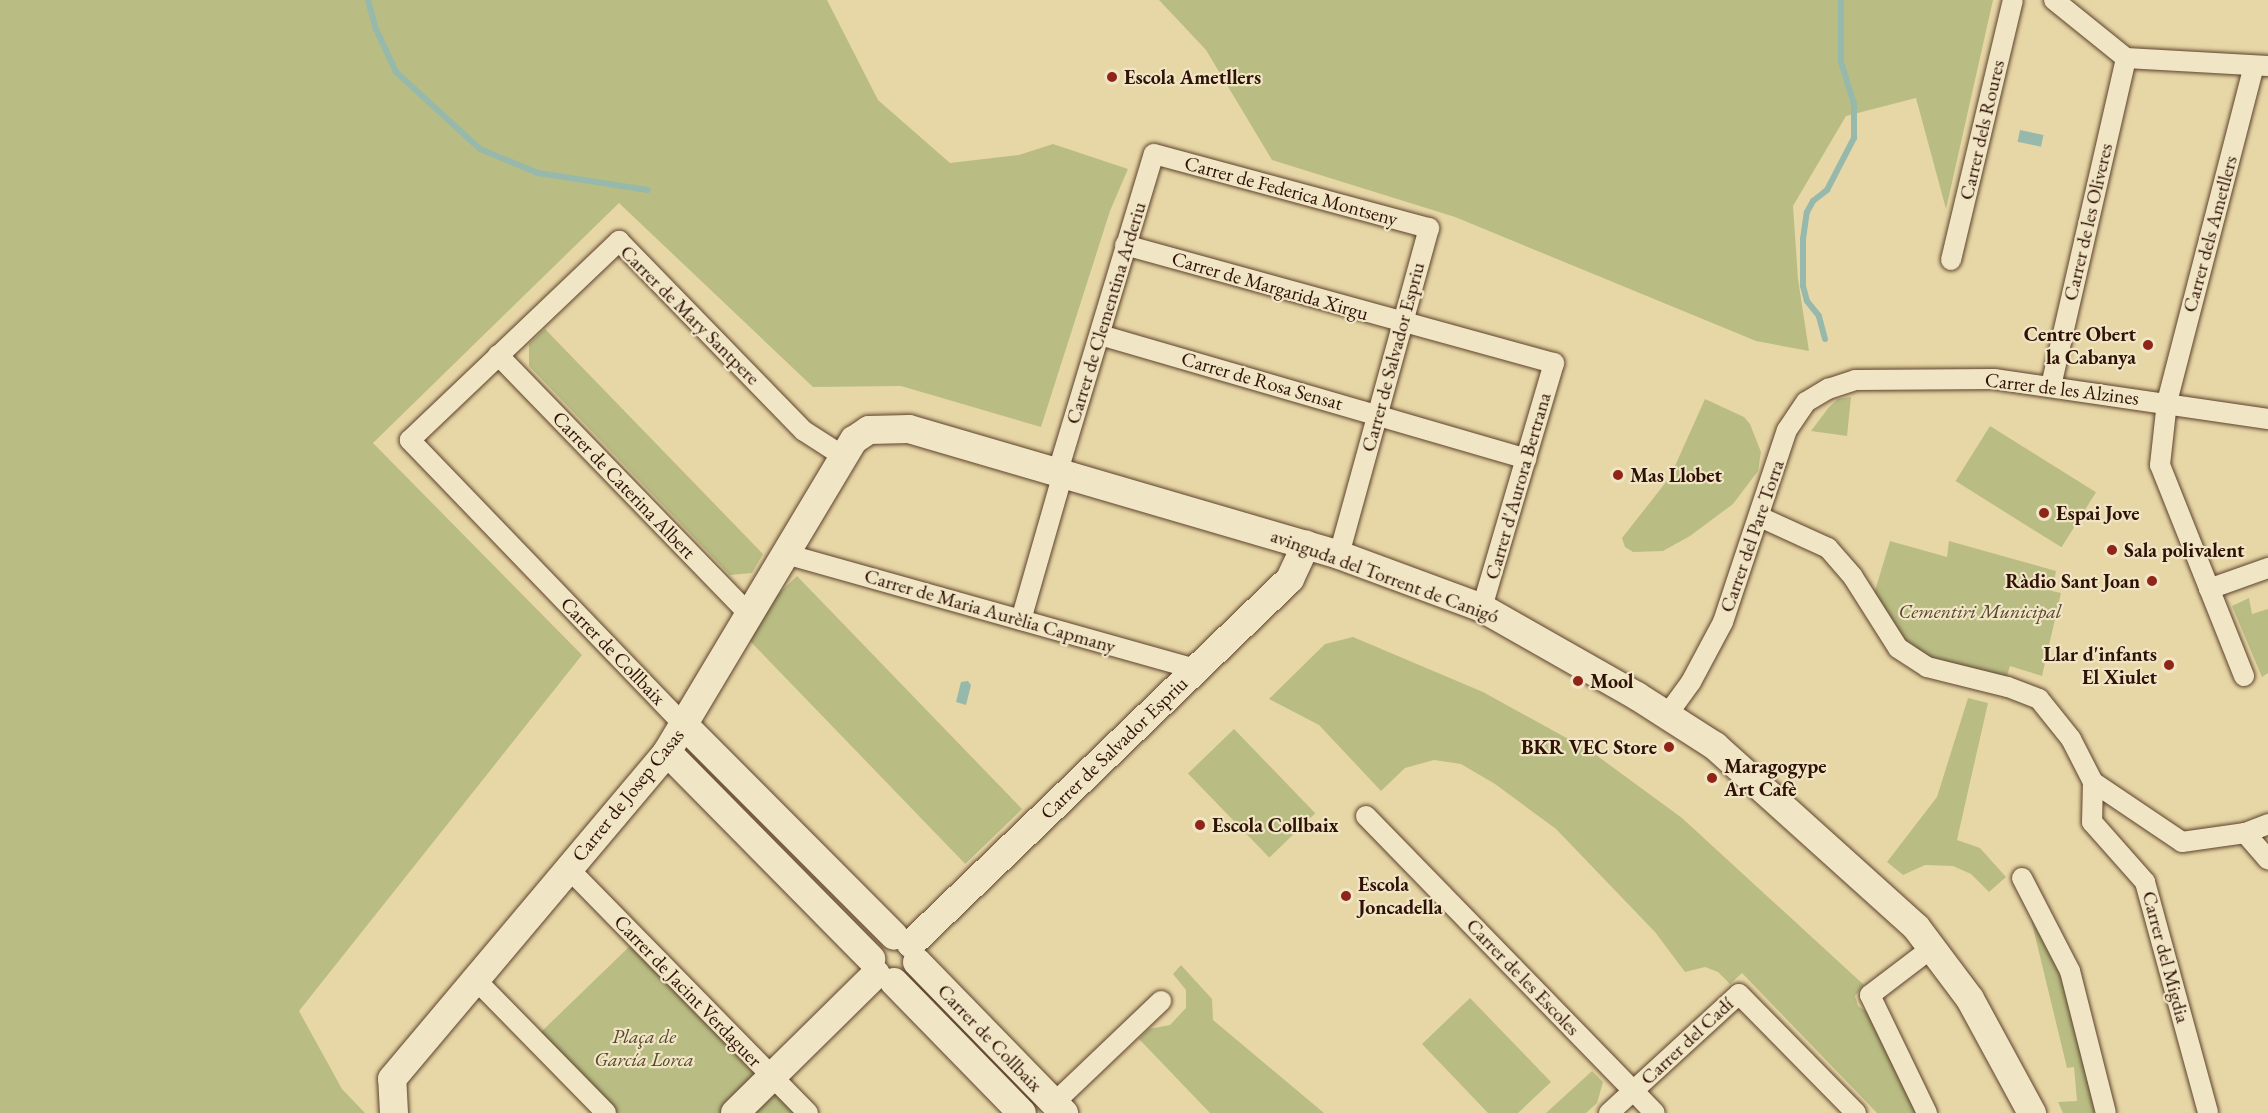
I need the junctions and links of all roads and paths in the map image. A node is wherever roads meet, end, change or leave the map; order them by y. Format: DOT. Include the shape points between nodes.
graph roads {
  1 [pos="2013,0"];
  2 [pos="2054,0"];
  3 [pos="2126,58"];
  4 [pos="2261,66"];
  5 [pos="1154,154"];
  6 [pos="1429,228"];
  7 [pos="1125,245"];
  8 [pos="1951,260"];
  9 [pos="1403,323"];
  10 [pos="1100,335"];
  11 [pos="498,355"];
  12 [pos="1554,363"];
  13 [pos="1855,380"];
  14 [pos="2051,386"];
  15 [pos="2167,402"];
  16 [pos="1378,414"];
  17 [pos="2268,419"];
  18 [pos="410,440"];
  19 [pos="843,456"];
  20 [pos="1526,459"];
  21 [pos="1061,472"];
  22 [pos="1760,517"];
  23 [pos="1306,544"];
  24 [pos="786,554"];
  25 [pos="1339,555"];
  26 [pos="2268,568"];
  27 [pos="2209,589"];
  28 [pos="1482,608"];
  29 [pos="750,615"];
  30 [pos="1021,620"];
  31 [pos="1194,669"];
  32 [pos="2244,676"];
  33 [pos="1667,715"];
  34 [pos="685,726"];
  35 [pos="667,752"];
  36 [pos="2092,782"];
  37 [pos="1366,816"];
  38 [pos="2268,824"];
  39 [pos="2245,833"];
  40 [pos="2268,859"];
  41 [pos="568,868"];
  42 [pos="2022,878"];
  43 [pos="1933,946"];
  44 [pos="907,947"];
  45 [pos="880,972"];
  46 [pos="475,979"];
  47 [pos="1161,1001"];
  48 [pos="772,1076"];
  49 [pos="1634,1090"];
  50 [pos="1059,1108"];
  51 [pos="394,1112"];
  52 [pos="606,1113"];
  53 [pos="735,1113"];
  54 [pos="808,1113"];
  55 [pos="1022,1113"];
  56 [pos="1609,1113"];
  57 [pos="1655,1113"];
  58 [pos="1856,1113"];
  59 [pos="1928,1113"];
  60 [pos="2032,1113"];
  61 [pos="2106,1113"];
  62 [pos="2208,1113"];
  1 -- 8 [label="street, Carrer dels Roures"];
  2 -- 3 [label="street"];
  3 -- 4 [label="street"];
  3 -- 14 [label="street, Carrer de les Oliveres"];
  4 -- 15 [label="street, Carrer dels Ametllers"];
  5 -- 6 [label="street, Carrer de Federica Montseny"];
  5 -- 7 [label="street, Carrer de Clementina Arderiu"];
  6 -- 9 [label="street, Carrer de Salvador Espriu"];
  7 -- 9 [label="street, Carrer de Margarida Xirgu"];
  7 -- 10 [label="street, Carrer de Clementina Arderiu"];
  9 -- 12 [label="street, Carrer de Margarida Xirgu"];
  9 -- 16 [label="street, Carrer de Salvador Espriu"];
  10 -- 16 [label="street, Carrer de Rosa Sensat"];
  10 -- 21 [label="street, Carrer de Clementina Arderiu"];
  11 -- 18 [label="street, Carrer de Mary Santpere"];
  11 -- 19 [label="street, Carrer de Mary Santpere" via="619,241 804,431"];
  11 -- 29 [label="street, Carrer de Caterina Albert"];
  12 -- 20 [label="street, Carrer d'Aurora Bertrana"];
  13 -- 14 [label="street, Carrer de les Alzines" via="1994,379"];
  13 -- 22 [label="street, Carrer del Pare Torra" via="1827,389 1806,402 1787,430"];
  14 -- 15 [label="street, Carrer de les Alzines"];
  15 -- 17 [label="street, Carrer de les Alzines"];
  15 -- 27 [label="street, Carrer dels Ametllers" via="2160,465"];
  16 -- 20 [label="street, Carrer de Rosa Sensat"];
  16 -- 25 [label="street, Carrer de Salvador Espriu"];
  18 -- 34 [label="street, Carrer de Collbaix"];
  19 -- 21 [label="street, avinguda del Torrent de Canigó" via="869,430 909,429"];
  19 -- 24 [label="street, Carrer de Josep Casas"];
  20 -- 28 [label="street, Carrer d'Aurora Bertrana"];
  21 -- 23 [label="street, avinguda del Torrent de Canigó"];
  21 -- 30 [label="street, Carrer de Clementina Arderiu"];
  22 -- 33 [label="street, Carrer del Pare Torra" via="1723,622 1691,682"];
  22 -- 36 [label="street" via="1828,548 1853,577 1898,648 1927,668 2008,687 2039,699 2071,739"];
  23 -- 25 [label="street, avinguda del Torrent de Canigó"];
  23 -- 31 [label="street, Carrer de Salvador Espriu" via="1290,579"];
  24 -- 29 [label="street, Carrer de Josep Casas"];
  24 -- 30 [label="street, Carrer de Maria Aurèlia Capmany"];
  25 -- 28 [label="street, avinguda del Torrent de Canigó"];
  26 -- 27 [label="street"];
  27 -- 32 [label="street, Carrer dels Ametllers"];
  28 -- 33 [label="street, avinguda del Torrent de Canigó"];
  29 -- 34 [label="street, Carrer de Josep Casas"];
  30 -- 31 [label="street, Carrer de Maria Aurèlia Capmany"];
  31 -- 44 [label="street, Carrer de Salvador Espriu"];
  33 -- 43 [label="street, avinguda del Torrent de Canigó" via="1714,746"];
  34 -- 35 [label="street, Carrer de Josep Casas"];
  34 -- 44 [label="street, Carrer de Collbaix"];
  35 -- 41 [label="street, Carrer de Josep Casas"];
  35 -- 45 [label="street, Carrer de Collbaix"];
  36 -- 39 [label="street" via="2182,842"];
  36 -- 62 [label="street, Carrer del Migdia" via="2092,822 2145,882"];
  37 -- 49 [label="street, Carrer de les Escoles"];
  38 -- 39 [label="street"];
  39 -- 40 [label="street"];
  41 -- 46 [label="street, Carrer de Josep Casas"];
  41 -- 48 [label="street, Carrer de Jacint Verdaguer"];
  42 -- 61 [label="street" via="2070,971"];
  43 -- 59 [label="street" via="1870,994"];
  43 -- 60 [label="street, avinguda del Torrent de Canigó" via="2001,1051"];
  44 -- 45 [label="street" via="878,943"];
  44 -- 45 [label="street" via="909,976"];
  44 -- 50 [label="street, Carrer de Collbaix"];
  45 -- 48 [label="street"];
  45 -- 55 [label="street, Carrer de Collbaix"];
  46 -- 51 [label="street, Carrer de Josep Casas" via="392,1079"];
  46 -- 52 [label="street"];
  47 -- 50 [label="street"];
  48 -- 53 [label="street"];
  48 -- 54 [label="street, Carrer de Jacint Verdaguer"];
  49 -- 56 [label="street, Carrer del Cadí"];
  49 -- 57 [label="street, Carrer de les Escoles"];
  49 -- 58 [label="street, Carrer del Cadí" via="1739,994"];
}
